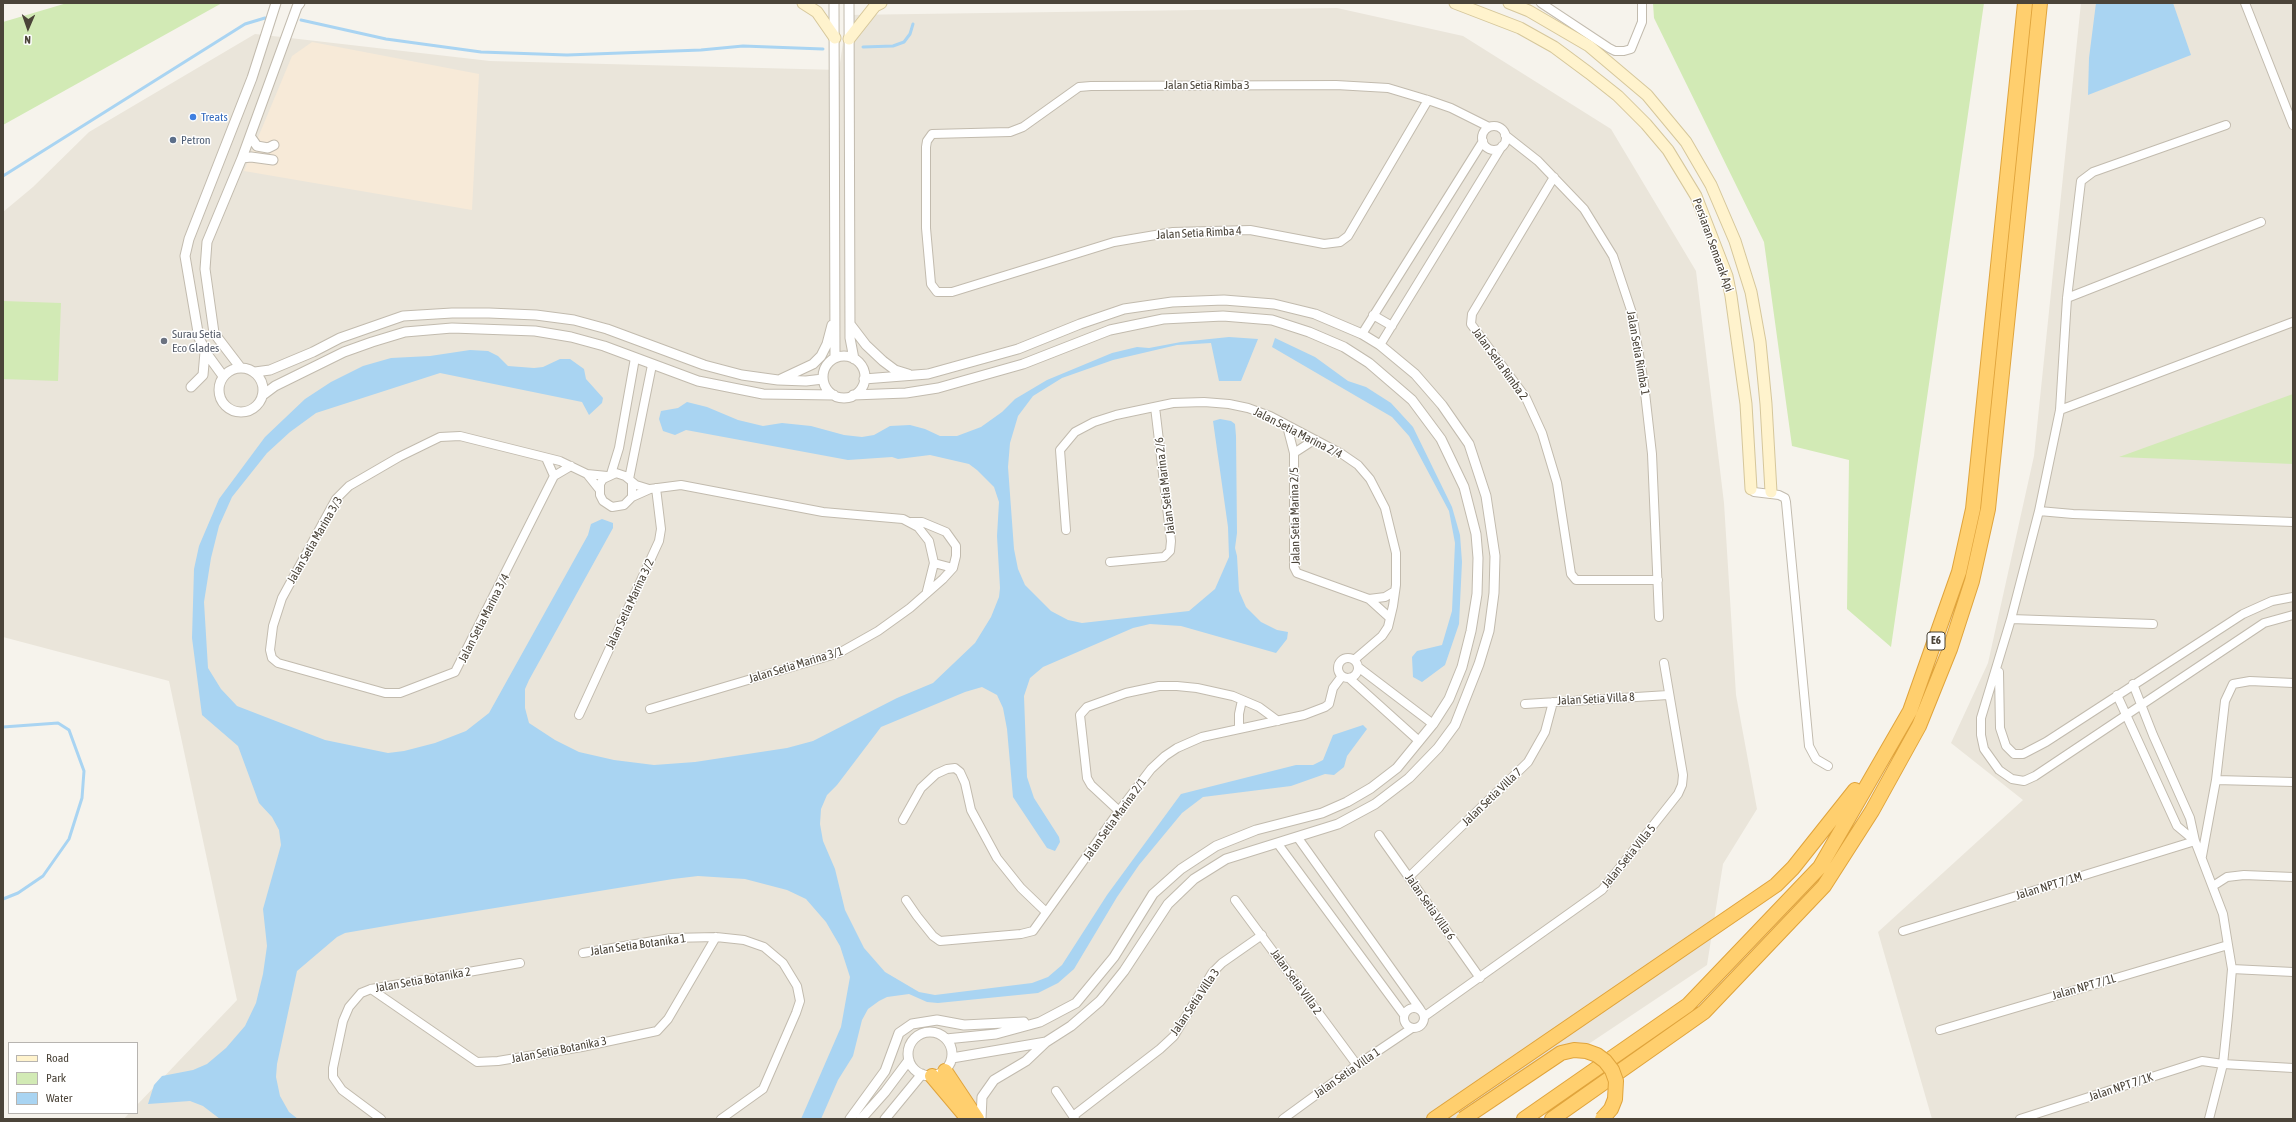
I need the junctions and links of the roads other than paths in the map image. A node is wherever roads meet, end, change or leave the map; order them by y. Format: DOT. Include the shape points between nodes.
graph roads {
  1 [pos="276,3"];
  2 [pos="299,3"];
  3 [pos="803,3"];
  4 [pos="834,3"];
  5 [pos="849,3"];
  6 [pos="881,3"];
  7 [pos="1455,3"];
  8 [pos="1509,3"];
  9 [pos="1541,3"];
  10 [pos="1642,3"];
  11 [pos="2026,3"];
  12 [pos="2040,3"];
  13 [pos="2245,3"];
  14 [pos="835,38"];
  15 [pos="849,40"];
  16 [pos="1428,100"];
  17 [pos="2226,125"];
  18 [pos="2293,125"];
  19 [pos="1489,128"];
  20 [pos="932,134"];
  21 [pos="1505,135"];
  22 [pos="250,136"];
  23 [pos="1483,141"];
  24 [pos="274,145"];
  25 [pos="1502,146"];
  26 [pos="242,158"];
  27 [pos="273,160"];
  28 [pos="1554,176"];
  29 [pos="2261,222"];
  30 [pos="2067,298"];
  31 [pos="836,310"];
  32 [pos="1373,315"];
  33 [pos="2293,322"];
  34 [pos="850,324"];
  35 [pos="1392,326"];
  36 [pos="1362,334"];
  37 [pos="634,339"];
  38 [pos="1380,345"];
  39 [pos="205,351"];
  40 [pos="631,357"];
  41 [pos="835,358"];
  42 [pos="854,359"];
  43 [pos="652,365"];
  44 [pos="704,365"];
  45 [pos="240,367"];
  46 [pos="255,372"];
  47 [pos="223,376"];
  48 [pos="912,376"];
  49 [pos="823,379"];
  50 [pos="864,379"];
  51 [pos="778,380"];
  52 [pos="698,381"];
  53 [pos="191,387"];
  54 [pos="263,395"];
  55 [pos="834,395"];
  56 [pos="853,395"];
  57 [pos="1155,407"];
  58 [pos="2060,410"];
  59 [pos="1287,426"];
  60 [pos="1314,440"];
  61 [pos="1294,453"];
  62 [pos="546,458"];
  63 [pos="571,466"];
  64 [pos="587,474"];
  65 [pos="609,475"];
  66 [pos="554,476"];
  67 [pos="630,481"];
  68 [pos="599,489"];
  69 [pos="653,489"];
  70 [pos="1751,489"];
  71 [pos="1771,492"];
  72 [pos="632,497"];
  73 [pos="2039,511"];
  74 [pos="912,522"];
  75 [pos="2293,522"];
  76 [pos="1066,530"];
  77 [pos="1110,562"];
  78 [pos="934,563"];
  79 [pos="953,568"];
  80 [pos="1658,580"];
  81 [pos="1395,591"];
  82 [pos="927,592"];
  83 [pos="2293,597"];
  84 [pos="1369,599"];
  85 [pos="2293,615"];
  86 [pos="1659,616"];
  87 [pos="1390,618"];
  88 [pos="2011,619"];
  89 [pos="2153,624"];
  90 [pos="272,658"];
  91 [pos="1356,663"];
  92 [pos="1664,663"];
  93 [pos="1998,664"];
  94 [pos="1345,677"];
  95 [pos="2293,683"];
  96 [pos="2133,684"];
  97 [pos="2117,694"];
  98 [pos="1668,695"];
  99 [pos="1242,700"];
  100 [pos="1553,702"];
  101 [pos="1525,704"];
  102 [pos="2141,704"];
  103 [pos="650,710"];
  104 [pos="1910,711"];
  105 [pos="579,715"];
  106 [pos="2124,715"];
  107 [pos="1278,721"];
  108 [pos="1433,724"];
  109 [pos="1239,728"];
  110 [pos="1419,741"];
  111 [pos="1828,766"];
  112 [pos="2216,780"];
  113 [pos="2293,782"];
  114 [pos="1119,811"];
  115 [pos="904,820"];
  116 [pos="1379,835"];
  117 [pos="1298,838"];
  118 [pos="2195,841"];
  119 [pos="1278,844"];
  120 [pos="2202,857"];
  121 [pos="2293,876"];
  122 [pos="1409,877"];
  123 [pos="2213,886"];
  124 [pos="906,900"];
  125 [pos="1235,900"];
  126 [pos="1046,912"];
  127 [pos="1903,931"];
  128 [pos="1262,935"];
  129 [pos="716,937"];
  130 [pos="2228,945"];
  131 [pos="583,953"];
  132 [pos="520,963"];
  133 [pos="2232,969"];
  134 [pos="2293,972"];
  135 [pos="1480,978"];
  136 [pos="371,989"];
  137 [pos="1422,1013"];
  138 [pos="1404,1015"];
  139 [pos="1040,1022"];
  140 [pos="1412,1028"];
  141 [pos="1940,1030"];
  142 [pos="946,1039"];
  143 [pos="1046,1042"];
  144 [pos="952,1058"];
  145 [pos="909,1060"];
  146 [pos="1357,1064"];
  147 [pos="2223,1064"];
  148 [pos="2293,1068"];
  149 [pos="933,1074"];
  150 [pos="1056,1091"];
  151 [pos="1582,1098"];
  152 [pos="965,1117"];
  153 [pos="1074,1118"];
  154 [pos="381,1119"];
  155 [pos="721,1119"];
  156 [pos="850,1119"];
  157 [pos="861,1119"];
  158 [pos="885,1119"];
  159 [pos="977,1119"];
  160 [pos="981,1119"];
  161 [pos="1283,1119"];
  162 [pos="1434,1119"];
  163 [pos="1463,1119"];
  164 [pos="1524,1119"];
  165 [pos="1552,1119"];
  166 [pos="1566,1119"];
  167 [pos="1602,1119"];
  168 [pos="2020,1119"];
  169 [pos="2208,1119"];
  1 -- 39 [label="street" via="252,78 189,239 185,256 196,324"];
  2 -- 22 [label="street"];
  3 -- 14 [label="main road" via="818,12"];
  4 -- 14 [label="street"];
  5 -- 15 [label="street"];
  6 -- 15 [label="main road" via="875,6"];
  7 -- 70 [label="main road, Persiaran Semarak Api" via="1520,28 1554,47 1618,96 1668,150 1696,196 1727,276 1732,296 1746,404"];
  8 -- 71 [label="main road, Persiaran Semarak Api" via="1529,11 1589,46 1642,91 1686,142 1711,185 1735,241 1751,292 1760,342"];
  9 -- 10 [label="street" via="1615,51 1631,49 1642,22"];
  11 -- 104 [label="highway, E6" via="1974,509 1959,572"];
  12 -- 151 [label="highway, E6" via="1988,509 1972,581 1950,649 1919,726 1872,811 1824,886 1704,1012"];
  13 -- 18 [label="street"];
  14 -- 31 [label="street"];
  15 -- 34 [label="street"];
  16 -- 19 [label="street, Jalan Setia Rimba 3"];
  16 -- 20 [label="street, Jalan Setia Rimba 3" via="1388,88 1343,86 1091,86 1079,88 1023,127 1010,132"];
  16 -- 20 [label="street, Jalan Setia Rimba 4" via="1348,236 1340,242 1324,244 1250,230 1173,232 1114,242 952,292 937,292 931,284 926,228 926,170 927,141"];
  17 -- 30 [label="street" via="2093,172 2081,181"];
  19 -- 21 [label="street" via="1499,127"];
  19 -- 23 [label="street" via="1484,133"];
  21 -- 25 [label="street"];
  21 -- 28 [label="street, Jalan Setia Rimba 1"];
  22 -- 24 [label="street" via="257,146 268,148"];
  22 -- 26 [label="street"];
  23 -- 25 [label="street" via="1489,148"];
  23 -- 32 [label="street"];
  25 -- 35 [label="street"];
  26 -- 27 [label="street"];
  26 -- 45 [label="street" via="207,242 205,257 214,333"];
  28 -- 80 [label="street, Jalan Setia Rimba 1" via="1584,209 1613,256 1632,313 1652,454"];
  28 -- 80 [label="street, Jalan Setia Rimba 2" via="1472,314 1471,324 1526,398 1542,433 1557,483 1571,574 1576,580"];
  29 -- 30 [label="street"];
  30 -- 58 [label="street"];
  31 -- 41 [label="street"];
  31 -- 51 [label="street" via="821,356 813,364"];
  32 -- 35 [label="street"];
  32 -- 36 [label="street"];
  33 -- 58 [label="street"];
  34 -- 42 [label="street"];
  34 -- 48 [label="street" via="866,345 883,361 895,370"];
  35 -- 38 [label="street"];
  36 -- 38 [label="street"];
  36 -- 48 [label="street" via="1315,314 1274,304 1224,300 1172,302 1124,309 1018,349 928,374"];
  37 -- 40 [label="street"];
  37 -- 44 [label="street"];
  37 -- 46 [label="street" via="574,320 536,314 452,312 403,316 340,338 270,370"];
  38 -- 117 [label="street" via="1415,374 1438,399 1469,444 1486,496 1495,556 1489,631 1455,725 1438,748 1409,778 1375,804 1338,824"];
  39 -- 47 [label="street"];
  39 -- 53 [label="street" via="203,375"];
  40 -- 43 [label="street"];
  40 -- 54 [label="street" via="598,344 535,331 452,328 405,332 344,352 275,386"];
  40 -- 65 [label="street" via="615,464"];
  41 -- 42 [label="street" via="848,356"];
  41 -- 49 [label="street" via="826,367"];
  42 -- 50 [label="street" via="862,367"];
  43 -- 52 [label="street"];
  43 -- 67 [label="street"];
  44 -- 51 [label="street" via="742,375"];
  44 -- 52 [label="street"];
  45 -- 46 [label="street"];
  45 -- 47 [label="street" via="233,368"];
  46 -- 54 [label="street" via="262,383"];
  47 -- 54 [label="street" via="218,388 219,395 221,401 231,410 251,410 260,402"];
  48 -- 50 [label="street"];
  49 -- 51 [label="street"];
  49 -- 55 [label="street" via="828,391"];
  50 -- 56 [label="street" via="859,391"];
  52 -- 55 [label="street" via="762,394"];
  55 -- 56 [label="street" via="847,398"];
  56 -- 108 [label="street" via="906,393 938,388 1023,364 1110,330 1163,319 1223,316 1272,320 1344,347 1369,363 1412,400 1441,439 1464,487 1476,534 1477,594 1471,631 1462,667 1449,699"];
  57 -- 59 [label="street, Jalan Setia Marina 2/4" via="1173,403 1229,404 1270,416"];
  57 -- 76 [label="street, Jalan Setia Marina 2/4" via="1116,414 1094,422 1075,432 1065,441 1060,450"];
  57 -- 77 [label="street, Jalan Setia Marina 2/6" via="1171,535 1170,551 1164,557"];
  58 -- 73 [label="street"];
  59 -- 60 [label="street, Jalan Setia Marina 2/4"];
  59 -- 61 [label="street"];
  60 -- 61 [label="street"];
  60 -- 81 [label="street, Jalan Setia Marina 2/4" via="1358,465 1379,494 1395,546"];
  61 -- 84 [label="street, Jalan Setia Marina 2/5" via="1294,567 1297,573"];
  62 -- 63 [label="street, Jalan Setia Marina 3/3"];
  62 -- 66 [label="street"];
  62 -- 90 [label="street, Jalan Setia Marina 3/3" via="460,436 440,437 398,457 349,486 336,499 282,598 273,626 270,650"];
  63 -- 64 [label="street, Jalan Setia Marina 3/3"];
  63 -- 66 [label="street"];
  64 -- 65 [label="street, Jalan Setia Marina 3/3"];
  64 -- 68 [label="street, Jalan Setia Marina 3/3"];
  65 -- 67 [label="street" via="621,474"];
  65 -- 68 [label="street" via="600,484"];
  66 -- 90 [label="street, Jalan Setia Marina 3/4" via="455,672 400,693 384,693 278,663"];
  67 -- 69 [label="street"];
  67 -- 72 [label="street"];
  68 -- 72 [label="street" via="602,500 612,507 624,505"];
  69 -- 72 [label="street"];
  69 -- 74 [label="street" via="686,485 823,512 878,515"];
  69 -- 105 [label="street, Jalan Setia Marina 3/2" via="662,535"];
  70 -- 71 [label="street" via="1754,492"];
  71 -- 111 [label="street" via="1785,498 1788,513 1809,746 1816,759"];
  73 -- 75 [label="street"];
  73 -- 88 [label="street"];
  74 -- 78 [label="street" via="928,538"];
  74 -- 79 [label="street" via="922,522 946,532 956,546"];
  78 -- 79 [label="street"];
  78 -- 82 [label="street"];
  79 -- 82 [label="street, Jalan Setia Marina 3/1"];
  80 -- 86 [label="street, Jalan Setia Rimba 1"];
  81 -- 84 [label="street"];
  81 -- 87 [label="street, Jalan Setia Marina 2/4"];
  82 -- 103 [label="street, Jalan Setia Marina 3/1" via="878,631 840,653"];
  83 -- 96 [label="street" via="2272,601 2243,614"];
  84 -- 87 [label="street"];
  85 -- 102 [label="street" via="2264,623"];
  87 -- 91 [label="street, Jalan Setia Marina 2/4" via="1382,636"];
  88 -- 89 [label="street"];
  88 -- 93 [label="street"];
  91 -- 94 [label="street" via="1355,676"];
  91 -- 94 [label="street" via="1350,658 1342,660 1338,668"];
  91 -- 108 [label="street"];
  92 -- 98 [label="street, Jalan Setia Villa 5"];
  93 -- 97 [label="street" via="2000,728 2006,746 2014,754 2023,754 2046,742"];
  93 -- 106 [label="street" via="1980,718 1981,735 1984,749 1999,770 2012,779 2024,781 2035,776"];
  94 -- 107 [label="street, Jalan Setia Marina 2/1" via="1333,688 1329,704 1325,707"];
  94 -- 110 [label="street"];
  95 -- 112 [label="street" via="2250,681 2233,684 2225,701"];
  96 -- 97 [label="street"];
  96 -- 102 [label="street"];
  97 -- 106 [label="street"];
  98 -- 100 [label="street, Jalan Setia Villa 8"];
  98 -- 135 [label="street, Jalan Setia Villa 5" via="1683,775 1678,794 1608,885"];
  99 -- 107 [label="street" via="1269,712"];
  99 -- 109 [label="street"];
  99 -- 114 [label="street" via="1197,688 1159,686 1126,693 1083,711 1080,715 1087,778 1091,785"];
  100 -- 101 [label="street, Jalan Setia Villa 8"];
  100 -- 122 [label="street, Jalan Setia Villa 7" via="1544,732 1528,762"];
  102 -- 106 [label="street"];
  102 -- 118 [label="street" via="2190,818"];
  104 -- 162 [label="highway" via="1844,806 1776,885"];
  104 -- 164 [label="highway, E6" via="1820,867 1688,1006"];
  106 -- 118 [label="street" via="2177,826"];
  107 -- 109 [label="street, Jalan Setia Marina 2/1"];
  108 -- 110 [label="street"];
  109 -- 114 [label="street, Jalan Setia Marina 2/1" via="1202,737 1177,748 1151,769"];
  110 -- 139 [label="street" via="1397,768 1347,802 1322,813 1256,830 1223,843 1181,869 1153,894 1114,957 1076,1002"];
  112 -- 113 [label="street"];
  112 -- 120 [label="street"];
  114 -- 126 [label="street, Jalan Setia Marina 2/1"];
  115 -- 126 [label="street" via="922,788 936,774 955,768 965,783 974,816 997,858 1021,888"];
  116 -- 122 [label="street, Jalan Setia Villa 6"];
  117 -- 119 [label="street"];
  117 -- 137 [label="street"];
  118 -- 120 [label="street"];
  118 -- 127 [label="street, Jalan NPT 7/1M"];
  119 -- 138 [label="street"];
  119 -- 143 [label="street" via="1226,858 1194,879 1168,904 1124,971 1100,1001 1071,1026"];
  120 -- 123 [label="street"];
  121 -- 123 [label="street" via="2244,874 2227,877"];
  122 -- 135 [label="street, Jalan Setia Villa 6"];
  123 -- 130 [label="street" via="2223,914"];
  124 -- 126 [label="street, Jalan Setia Marina 2/1" via="933,936 940,941 1033,931"];
  125 -- 128 [label="street, Jalan Setia Villa 2"];
  128 -- 146 [label="street, Jalan Setia Villa 2"];
  128 -- 153 [label="street, Jalan Setia Villa 3" via="1212,973 1174,1036"];
  129 -- 131 [label="street, Jalan Setia Botanika 1" via="671,938"];
  129 -- 136 [label="street, Jalan Setia Botanika 3" via="668,1019 657,1031 498,1061 477,1062"];
  129 -- 155 [label="street, Jalan Setia Botanika 1" via="744,940 764,947 775,955 791,973 800,1000 763,1089"];
  130 -- 133 [label="street"];
  130 -- 141 [label="street, Jalan NPT 7/1L"];
  132 -- 136 [label="street, Jalan Setia Botanika 2"];
  133 -- 134 [label="street"];
  133 -- 147 [label="street"];
  135 -- 137 [label="street, Jalan Setia Villa 5"];
  136 -- 154 [label="street, Jalan Setia Botanika 2" via="361,993 349,1007 343,1020 333,1068 334,1077 342,1090"];
  137 -- 138 [label="street" via="1411,1008"];
  137 -- 140 [label="street" via="1420,1027"];
  138 -- 140 [label="street" via="1406,1025"];
  139 -- 142 [label="street" via="996,1034"];
  139 -- 156 [label="street" via="964,1025 937,1020 912,1024 899,1033 885,1070"];
  140 -- 146 [label="street, Jalan Setia Villa 1"];
  142 -- 144 [label="street" via="952,1051"];
  142 -- 145 [label="street" via="931,1032 916,1038 909,1052"];
  143 -- 144 [label="street"];
  143 -- 160 [label="street" via="1026,1061 994,1080 982,1097"];
  144 -- 149 [label="street"];
  145 -- 149 [label="street" via="916,1071"];
  145 -- 157 [label="street"];
  146 -- 161 [label="street, Jalan Setia Villa 1"];
  147 -- 148 [label="street, Jalan NPT 7/1K"];
  147 -- 168 [label="street, Jalan NPT 7/1K" via="2202,1061"];
  147 -- 169 [label="street"];
  149 -- 152 [label="highway"];
  149 -- 158 [label="street"];
  149 -- 159 [label="highway"];
  150 -- 153 [label="street"];
  151 -- 165 [label="highway, E6"];
  151 -- 166 [label="highway"];
  163 -- 167 [label="highway, bridge" via="1561,1053 1574,1050 1597,1055 1612,1070 1616,1081 1615,1099 1611,1109"];
}
